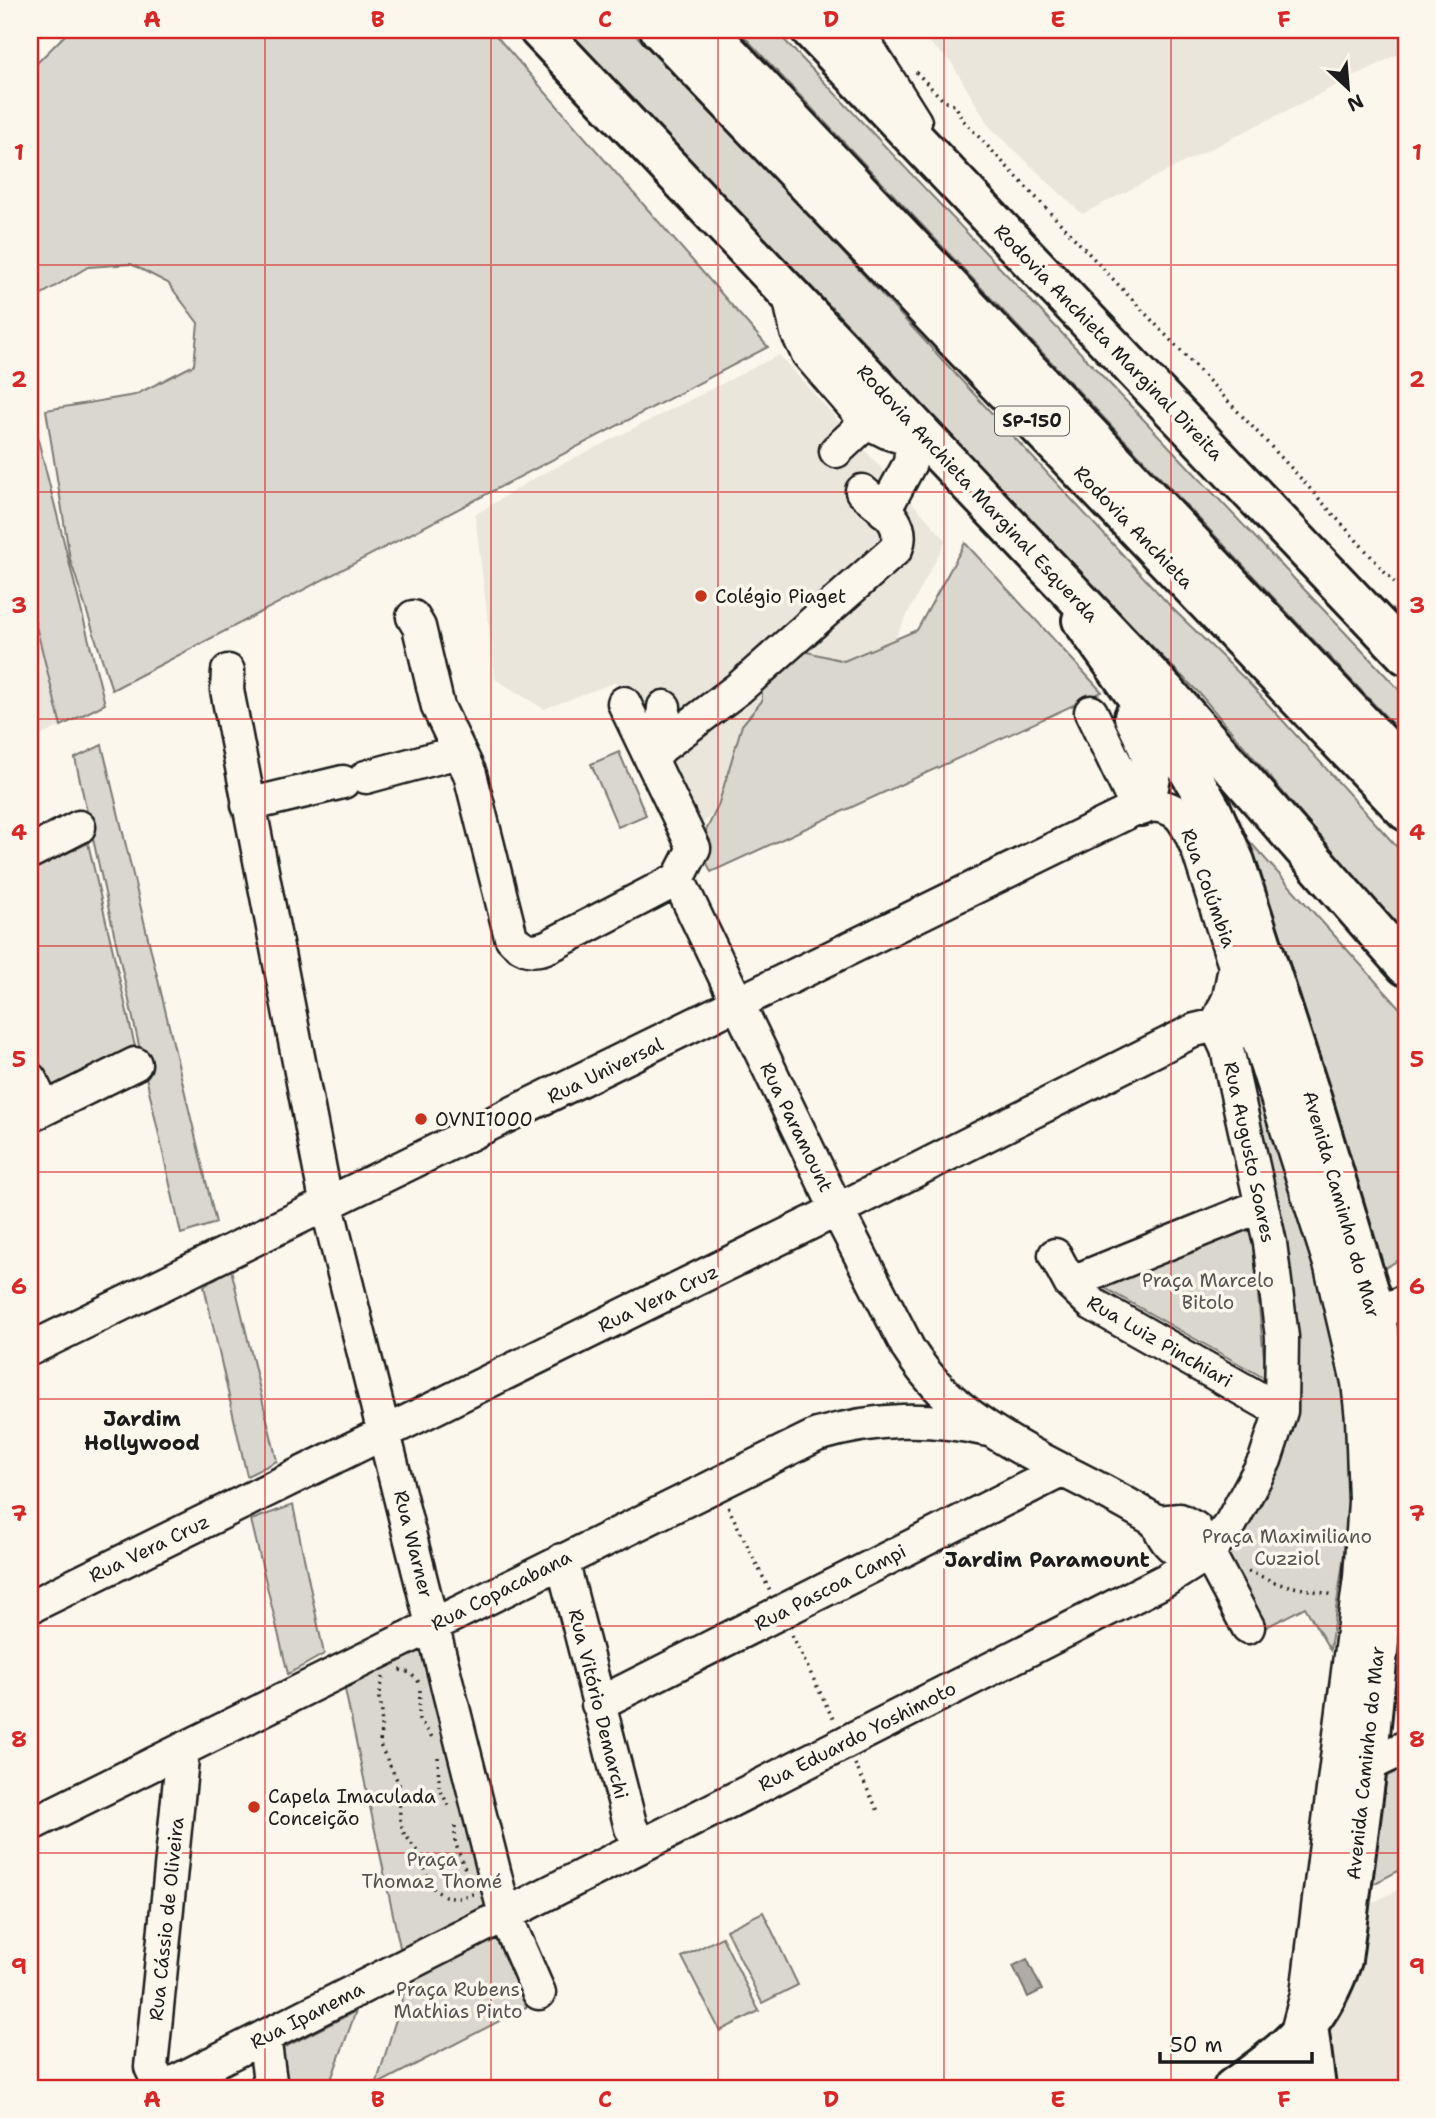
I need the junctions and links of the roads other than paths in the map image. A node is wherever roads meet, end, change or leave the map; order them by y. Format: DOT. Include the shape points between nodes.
graph roads {
  1 [pos="539,30"];
  2 [pos="660,30"];
  3 [pos="707,30"];
  4 [pos="811,30"];
  5 [pos="857,30"];
  6 [pos="953,178"];
  7 [pos="788,290"];
  8 [pos="867,422"];
  9 [pos="922,443"];
  10 [pos="836,451"];
  11 [pos="1044,565"];
  12 [pos="413,617"];
  13 [pos="1093,637"];
  14 [pos="1406,655"];
  15 [pos="228,671"];
  16 [pos="624,704"];
  17 [pos="664,707"];
  18 [pos="1091,712"];
  19 [pos="458,752"];
  20 [pos="656,754"];
  21 [pos="1406,771"];
  22 [pos="248,805"];
  23 [pos="1139,807"];
  24 [pos="1406,811"];
  25 [pos="79,827"];
  26 [pos="30,852"];
  27 [pos="678,879"];
  28 [pos="1235,962"];
  29 [pos="1406,966"];
  30 [pos="738,1004"];
  31 [pos="1216,1025"];
  32 [pos="135,1064"];
  33 [pos="1272,1077"];
  34 [pos="30,1079"];
  35 [pos="37,1112"];
  36 [pos="327,1206"];
  37 [pos="837,1210"];
  38 [pos="1248,1212"];
  39 [pos="1055,1255"];
  40 [pos="1070,1283"];
  41 [pos="1398,1305"];
  42 [pos="30,1349"];
  43 [pos="923,1370"];
  44 [pos="1281,1411"];
  45 [pos="933,1420"];
  46 [pos="988,1430"];
  47 [pos="385,1433"];
  48 [pos="1061,1471"];
  49 [pos="1399,1475"];
  50 [pos="1206,1554"];
  51 [pos="562,1560"];
  52 [pos="30,1607"];
  53 [pos="434,1624"];
  54 [pos="1248,1627"];
  55 [pos="598,1704"];
  56 [pos="1406,1747"];
  57 [pos="183,1749"];
  58 [pos="1367,1766"];
  59 [pos="30,1825"];
  60 [pos="643,1845"];
  61 [pos="497,1908"];
  62 [pos="539,1993"];
  63 [pos="1302,2025"];
  64 [pos="264,2037"];
  65 [pos="162,2088"];
  66 [pos="271,2088"];
  67 [pos="1233,2088"];
  68 [pos="1287,2088"];
  69 [pos="1316,2088"];
  1 -- 7 [label="main road, Rodovia Anchieta Marginal Esquerda"];
  2 -- 24 [label="main road, Rodovia Anchieta / SP-150"];
  3 -- 21 [label="main road, Rodovia Anchieta / SP-150"];
  4 -- 6 [label="main road, Rodovia Anchieta Marginal Direita"];
  5 -- 6 [label="street"];
  6 -- 14 [label="main road, Rodovia Anchieta Marginal Direita"];
  7 -- 8 [label="street" via="797,332 808,354"];
  7 -- 9 [label="main road, Rodovia Anchieta Marginal Esquerda"];
  8 -- 9 [label="street"];
  8 -- 10 [label="street"];
  9 -- 11 [label="main road, Rodovia Anchieta Marginal Esquerda"];
  9 -- 20 [label="street" via="910,463 873,501 898,524 901,536 896,549 739,688"];
  11 -- 13 [label="main road, Avenida Caminho do Mar"];
  11 -- 29 [label="main road, Rodovia Anchieta Marginal Esquerda" via="1166,692"];
  12 -- 19 [label="street" via="438,707"];
  13 -- 23 [label="main road" via="1151,755 1152,783"];
  13 -- 41 [label="main road, Avenida Caminho do Mar" via="1185,764 1212,811"];
  15 -- 22 [label="street, Rua Warner" via="227,691"];
  16 -- 20 [label="street"];
  17 -- 20 [label="street"];
  18 -- 23 [label="street"];
  19 -- 22 [label="street"];
  19 -- 27 [label="street" via="470,774 510,937 518,945 543,949"];
  20 -- 27 [label="street" via="694,848"];
  22 -- 36 [label="street, Rua Warner"];
  23 -- 28 [label="street, Rua Colúmbia" via="1166,807 1179,814 1189,828"];
  23 -- 30 [label="street, Rua Universal"];
  25 -- 26 [label="street"];
  27 -- 30 [label="street, Rua Paramount"];
  28 -- 31 [label="street, Rua Colúmbia" via="1229,998"];
  28 -- 33 [label="street, Rua Colúmbia"];
  30 -- 36 [label="street, Rua Universal"];
  30 -- 37 [label="street, Rua Paramount"];
  31 -- 33 [label="street" via="1240,1038"];
  31 -- 37 [label="street, Rua Vera Cruz" via="1195,1030"];
  31 -- 44 [label="street, Rua Augusto Soares" via="1227,1049 1270,1243 1282,1337"];
  32 -- 35 [label="street"];
  33 -- 63 [label="street, Avenida Caminho do Mar" via="1331,1268 1358,1382 1365,1480 1357,1599"];
  34 -- 35 [label="street"];
  36 -- 42 [label="street, Rua Universal"];
  36 -- 47 [label="street, Rua Warner"];
  37 -- 43 [label="street, Rua Paramount"];
  37 -- 47 [label="street, Rua Vera Cruz"];
  38 -- 40 [label="street"];
  39 -- 40 [label="street, Rua Luiz Pinchiari"];
  40 -- 44 [label="street, Rua Luiz Pinchiari" via="1092,1304"];
  41 -- 49 [label="main road, Avenida Caminho do Mar" via="1386,1373"];
  43 -- 45 [label="street, Rua Paramount"];
  43 -- 46 [label="street, Rua Paramount"];
  44 -- 50 [label="street, Rua Augusto Soares" via="1265,1460 1231,1523"];
  45 -- 46 [label="street, Rua Copacabana"];
  45 -- 51 [label="street, Rua Copacabana" via="890,1419 817,1435"];
  46 -- 48 [label="street, Rua Paramount"];
  47 -- 52 [label="street, Rua Vera Cruz"];
  47 -- 53 [label="street, Rua Warner"];
  48 -- 50 [label="street, Rua Paramount" via="1157,1522 1175,1551"];
  48 -- 55 [label="street, Rua Pascoa Campi"];
  49 -- 58 [label="main road, Avenida Caminho do Mar"];
  50 -- 54 [label="street"];
  50 -- 60 [label="street, Rua Eduardo Yoshimoto" via="1166,1580"];
  51 -- 53 [label="street, Rua Copacabana"];
  51 -- 55 [label="street, Rua Vitório Demarchi"];
  53 -- 57 [label="street, Rua Copacabana" via="379,1667"];
  53 -- 61 [label="street, Rua Warner"];
  55 -- 60 [label="street, Rua Vitório Demarchi" via="631,1828"];
  56 -- 58 [label="street"];
  57 -- 59 [label="street, Rua Copacabana"];
  57 -- 65 [label="street, Rua Cássio de Oliveira" via="151,2067"];
  58 -- 63 [label="main road, Avenida Caminho do Mar" via="1342,1959 1335,1981"];
  60 -- 61 [label="street, Rua Eduardo Yoshimoto"];
  61 -- 62 [label="street, Rua Warner"];
  61 -- 64 [label="street, Rua Ipanema"];
  63 -- 67 [label="main road"];
  63 -- 68 [label="main road, Avenida Caminho do Mar"];
  63 -- 69 [label="main road, Avenida Caminho do Mar"];
  64 -- 65 [label="street, Rua Ipanema"];
  64 -- 66 [label="street"];
}
